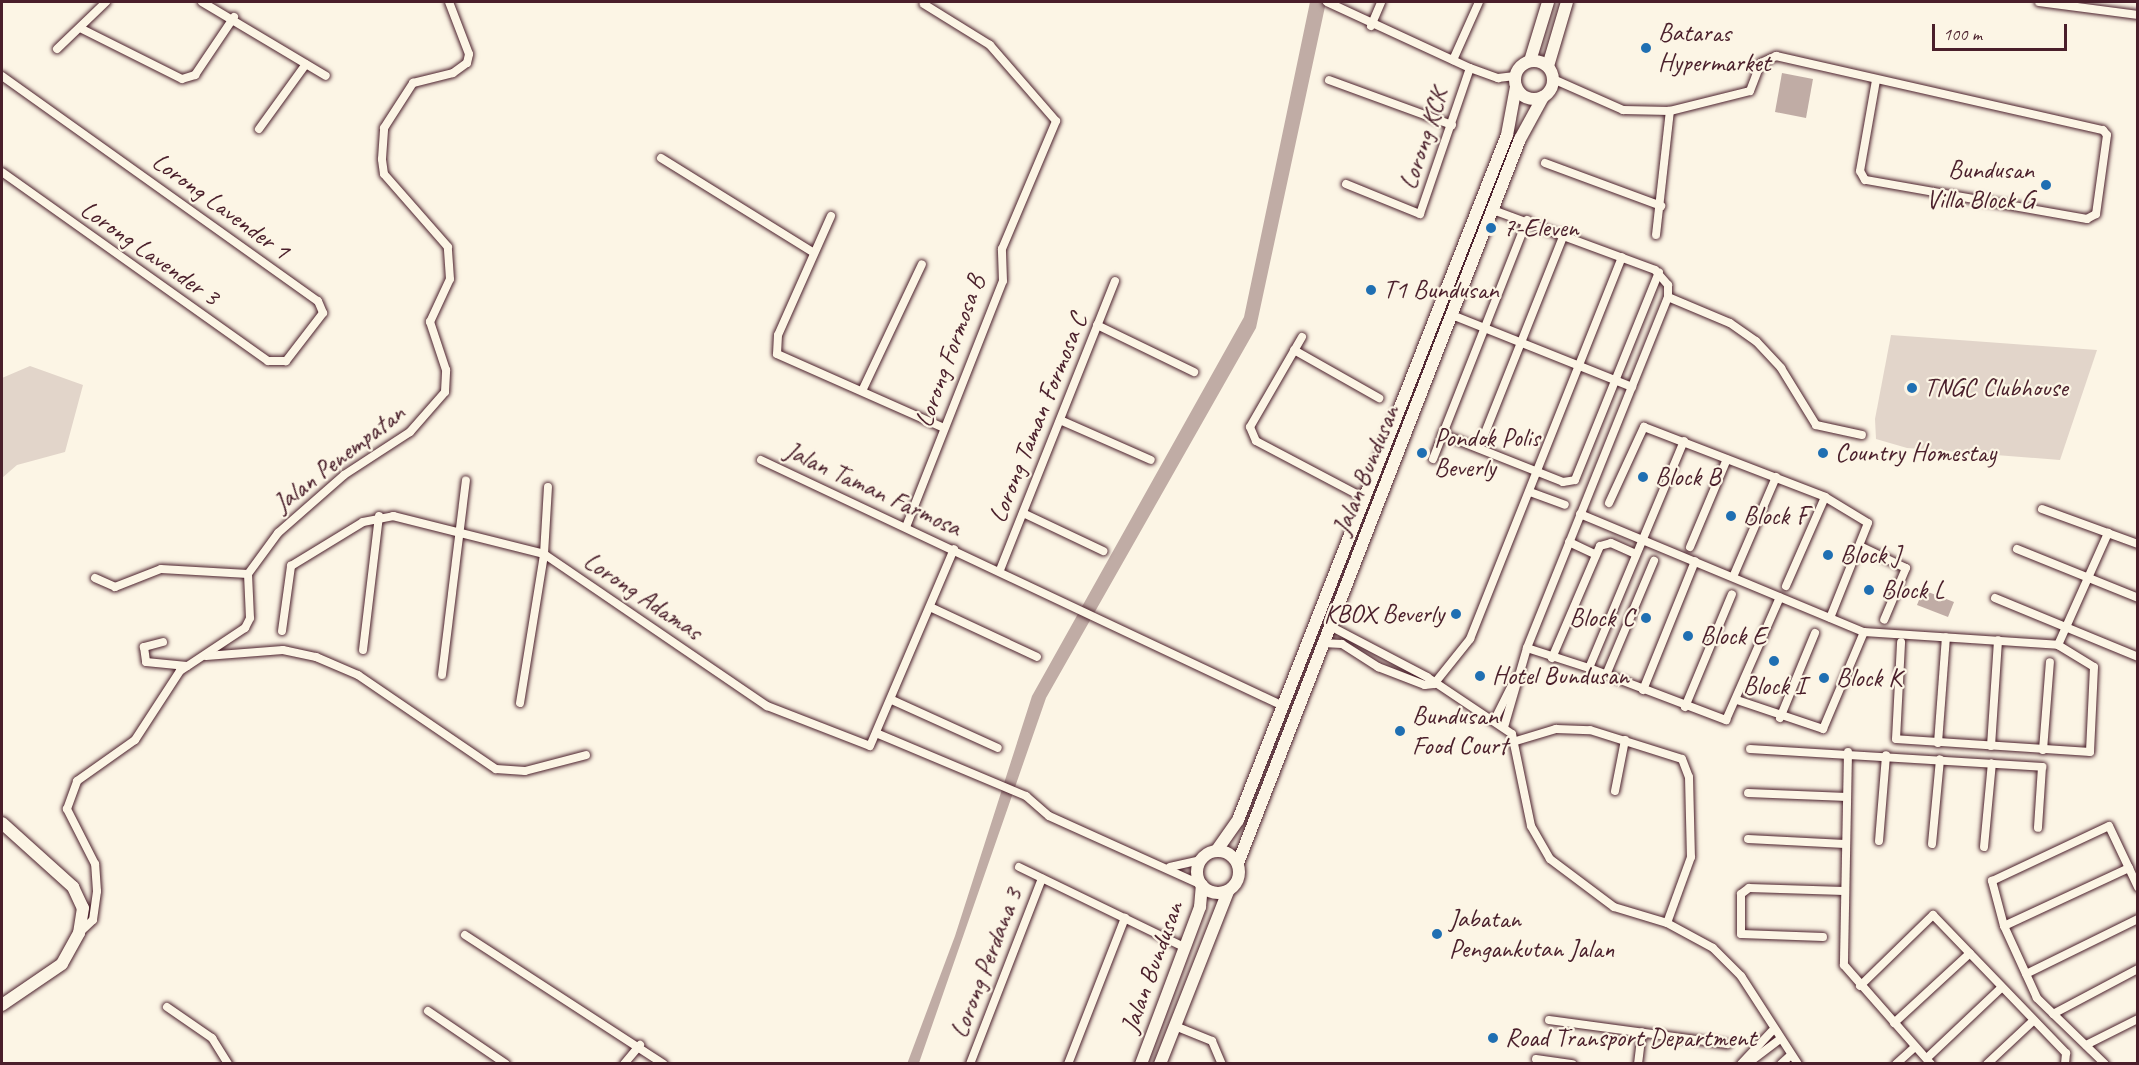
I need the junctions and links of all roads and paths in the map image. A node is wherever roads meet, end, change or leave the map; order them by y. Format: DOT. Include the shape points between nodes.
graph roads {
  1 [pos="105,2"];
  2 [pos="202,2"];
  3 [pos="449,2"];
  4 [pos="1381,2"];
  5 [pos="1479,2"];
  6 [pos="1548,2"];
  7 [pos="1567,2"];
  8 [pos="2039,2"];
  9 [pos="1328,3"];
  10 [pos="924,4"];
  11 [pos="2138,15"];
  12 [pos="234,17"];
  13 [pos="1371,26"];
  14 [pos="80,28"];
  15 [pos="57,49"];
  16 [pos="1454,60"];
  17 [pos="1530,61"];
  18 [pos="306,64"];
  19 [pos="1548,66"];
  20 [pos="1470,68"];
  21 [pos="2,76"];
  22 [pos="327,76"];
  23 [pos="1553,79"];
  24 [pos="1329,80"];
  25 [pos="1876,80"];
  26 [pos="1515,82"];
  27 [pos="1542,96"];
  28 [pos="1670,111"];
  29 [pos="1452,125"];
  30 [pos="259,129"];
  31 [pos="661,158"];
  32 [pos="1545,163"];
  33 [pos="2,172"];
  34 [pos="1346,184"];
  35 [pos="1661,206"];
  36 [pos="1493,210"];
  37 [pos="831,216"];
  38 [pos="1527,220"];
  39 [pos="1564,234"];
  40 [pos="1656,236"];
  41 [pos="814,253"];
  42 [pos="1622,257"];
  43 [pos="922,264"];
  44 [pos="1659,272"];
  45 [pos="1114,281"];
  46 [pos="1668,297"];
  47 [pos="1452,315"];
  48 [pos="1097,325"];
  49 [pos="1483,328"];
  50 [pos="1302,336"];
  51 [pos="1521,343"];
  52 [pos="1294,350"];
  53 [pos="277,364"];
  54 [pos="1579,366"];
  55 [pos="1194,372"];
  56 [pos="1616,381"];
  57 [pos="1632,387"];
  58 [pos="862,391"];
  59 [pos="1380,398"];
  60 [pos="1059,420"];
  61 [pos="944,428"];
  62 [pos="1442,434"];
  63 [pos="1862,435"];
  64 [pos="1684,441"];
  65 [pos="1479,448"];
  66 [pos="1433,459"];
  67 [pos="1727,459"];
  68 [pos="761,460"];
  69 [pos="1151,460"];
  70 [pos="1538,472"];
  71 [pos="1776,477"];
  72 [pos="466,480"];
  73 [pos="548,487"];
  74 [pos="1530,492"];
  75 [pos="1362,497"];
  76 [pos="1825,497"];
  77 [pos="1609,503"];
  78 [pos="1565,505"];
  79 [pos="2042,509"];
  80 [pos="1023,513"];
  81 [pos="1580,514"];
  82 [pos="379,516"];
  83 [pos="906,527"];
  84 [pos="2108,533"];
  85 [pos="460,534"];
  86 [pos="1642,540"];
  87 [pos="1569,542"];
  88 [pos="2138,544"];
  89 [pos="1860,546"];
  90 [pos="1690,547"];
  91 [pos="954,549"];
  92 [pos="2017,549"];
  93 [pos="1103,551"];
  94 [pos="544,554"];
  95 [pos="1595,554"];
  96 [pos="1636,554"];
  97 [pos="1654,561"];
  98 [pos="1695,561"];
  99 [pos="1000,570"];
  100 [pos="248,574"];
  101 [pos="1733,577"];
  102 [pos="95,578"];
  103 [pos="2088,578"];
  104 [pos="1786,586"];
  105 [pos="1732,594"];
  106 [pos="1780,597"];
  107 [pos="1995,598"];
  108 [pos="2138,598"];
  109 [pos="930,607"];
  110 [pos="1830,618"];
  111 [pos="1884,620"];
  112 [pos="1330,626"];
  113 [pos="2066,627"];
  114 [pos="282,632"];
  115 [pos="1864,632"];
  116 [pos="1815,633"];
  117 [pos="1946,637"];
  118 [pos="1998,640"];
  119 [pos="163,642"];
  120 [pos="1901,642"];
  121 [pos="1322,643"];
  122 [pos="2058,645"];
  123 [pos="1527,648"];
  124 [pos="363,650"];
  125 [pos="202,656"];
  126 [pos="1037,657"];
  127 [pos="2138,657"];
  128 [pos="1552,658"];
  129 [pos="2050,663"];
  130 [pos="187,666"];
  131 [pos="1588,668"];
  132 [pos="442,675"];
  133 [pos="1606,675"];
  134 [pos="1516,678"];
  135 [pos="1292,683"];
  136 [pos="1434,684"];
  137 [pos="1643,690"];
  138 [pos="892,700"];
  139 [pos="1737,700"];
  140 [pos="520,703"];
  141 [pos="1283,706"];
  142 [pos="1685,707"];
  143 [pos="1780,718"];
  144 [pos="1494,721"];
  145 [pos="1503,727"];
  146 [pos="876,733"];
  147 [pos="1624,740"];
  148 [pos="1516,741"];
  149 [pos="1938,743"];
  150 [pos="1991,746"];
  151 [pos="998,748"];
  152 [pos="1750,749"];
  153 [pos="2043,750"];
  154 [pos="1848,752"];
  155 [pos="1886,755"];
  156 [pos="586,756"];
  157 [pos="1940,759"];
  158 [pos="1992,763"];
  159 [pos="1615,790"];
  160 [pos="1748,793"];
  161 [pos="1847,797"];
  162 [pos="2,823"];
  163 [pos="2038,828"];
  164 [pos="1748,839"];
  165 [pos="1879,842"];
  166 [pos="1845,844"];
  167 [pos="1932,844"];
  168 [pos="1984,847"];
  169 [pos="1218,850"];
  170 [pos="1201,860"];
  171 [pos="1238,863"];
  172 [pos="1019,867"];
  173 [pos="1170,867"];
  174 [pos="2129,868"];
  175 [pos="1042,878"];
  176 [pos="1202,885"];
  177 [pos="2138,886"];
  178 [pos="1228,891"];
  179 [pos="1844,891"];
  180 [pos="1125,918"];
  181 [pos="2138,919"];
  182 [pos="1667,923"];
  183 [pos="2004,926"];
  184 [pos="79,933"];
  185 [pos="465,935"];
  186 [pos="1823,937"];
  187 [pos="1184,947"];
  188 [pos="1970,953"];
  189 [pos="2138,969"];
  190 [pos="2026,974"];
  191 [pos="1860,986"];
  192 [pos="2002,987"];
  193 [pos="2,1005"];
  194 [pos="167,1006"];
  195 [pos="428,1011"];
  196 [pos="2053,1014"];
  197 [pos="2138,1019"];
  198 [pos="1549,1020"];
  199 [pos="2034,1020"];
  200 [pos="1894,1023"];
  201 [pos="1175,1026"];
  202 [pos="1772,1031"];
  203 [pos="1642,1032"];
  204 [pos="1779,1040"];
  205 [pos="1727,1044"];
  206 [pos="640,1045"];
  207 [pos="2086,1045"];
  208 [pos="1915,1047"];
  209 [pos="1791,1055"];
  210 [pos="1536,1059"];
  211 [pos="1929,1061"];
  212 [pos="228,1064"];
  213 [pos="506,1064"];
  214 [pos="624,1064"];
  215 [pos="664,1064"];
  216 [pos="970,1064"];
  217 [pos="1068,1064"];
  218 [pos="1141,1064"];
  219 [pos="1160,1064"];
  220 [pos="1222,1064"];
  221 [pos="1573,1064"];
  222 [pos="1638,1064"];
  223 [pos="1741,1064"];
  224 [pos="1747,1064"];
  225 [pos="1781,1064"];
  226 [pos="1798,1064"];
  227 [pos="1896,1064"];
  228 [pos="1987,1064"];
  229 [pos="2065,1064"];
  230 [pos="2105,1064"];
  1 -- 14 [label="street"];
  2 -- 12 [label="street"];
  3 -- 100 [label="street, Jalan Penempatan" via="469,54 466,63 453,73 413,83 384,128 382,159 384,174 448,247 450,279 430,322 446,370 445,392 410,432 344,475 278,533"];
  4 -- 13 [label="street"];
  5 -- 16 [label="street"];
  6 -- 17 [label="main road"];
  7 -- 19 [label="main road"];
  8 -- 11 [label="street"];
  9 -- 13 [label="street"];
  10 -- 61 [label="street, Lorong Formosa B" via="990,45 1056,121 1002,249 1003,281"];
  12 -- 14 [label="street" via="195,75 182,79"];
  12 -- 18 [label="street"];
  13 -- 16 [label="street"];
  14 -- 15 [label="street"];
  16 -- 20 [label="street"];
  17 -- 19 [label="main road"];
  17 -- 26 [label="main road"];
  18 -- 22 [label="street"];
  18 -- 30 [label="street"];
  19 -- 23 [label="main road"];
  20 -- 26 [label="street"];
  20 -- 29 [label="street, Lorong KCK"];
  21 -- 53 [label="street, Lorong Lavender 1" via="318,301 323,313 286,362"];
  23 -- 27 [label="main road"];
  23 -- 28 [label="street" via="1623,110"];
  24 -- 29 [label="street"];
  25 -- 25 [label="street" via="1860,171 1865,180 2087,219 2096,214 2106,131"];
  25 -- 28 [label="street" via="1776,56 1761,63 1750,91"];
  26 -- 27 [label="main road" via="1530,98"];
  26 -- 75 [label="main road, Jalan Bundusan" via="1507,135"];
  27 -- 36 [label="main road, Jalan Bundusan"];
  28 -- 35 [label="street"];
  29 -- 34 [label="street, Lorong KCK" via="1420,214"];
  31 -- 41 [label="street"];
  32 -- 35 [label="street"];
  33 -- 53 [label="street, Lorong Lavender 3"];
  35 -- 40 [label="street"];
  36 -- 38 [label="street"];
  36 -- 47 [label="main road, Jalan Bundusan"];
  37 -- 41 [label="street"];
  38 -- 39 [label="street"];
  38 -- 49 [label="street"];
  39 -- 42 [label="street"];
  39 -- 51 [label="street"];
  41 -- 58 [label="street" via="774,347 777,354"];
  42 -- 44 [label="street"];
  42 -- 54 [label="street"];
  43 -- 58 [label="street"];
  44 -- 46 [label="street"];
  44 -- 56 [label="street"];
  45 -- 48 [label="street, Lorong Taman Formosa C"];
  46 -- 57 [label="street"];
  46 -- 63 [label="street" via="1730,323 1756,340 1781,368 1816,425"];
  47 -- 49 [label="street"];
  47 -- 112 [label="main road, Jalan Bundusan"];
  48 -- 55 [label="street"];
  48 -- 60 [label="street, Lorong Taman Formosa C"];
  49 -- 51 [label="street"];
  49 -- 62 [label="street"];
  50 -- 52 [label="street"];
  51 -- 54 [label="street"];
  51 -- 65 [label="street"];
  52 -- 59 [label="street"];
  52 -- 75 [label="street" via="1250,427 1253,434"];
  54 -- 56 [label="street"];
  54 -- 70 [label="street"];
  56 -- 57 [label="street"];
  56 -- 70 [label="street" via="1575,480 1563,482"];
  57 -- 81 [label="street"];
  58 -- 61 [label="street"];
  60 -- 69 [label="street"];
  60 -- 80 [label="street, Lorong Taman Formosa C"];
  61 -- 83 [label="street, Lorong Formosa B"];
  62 -- 65 [label="street"];
  62 -- 66 [label="street"];
  64 -- 67 [label="street"];
  64 -- 77 [label="street" via="1641,429"];
  64 -- 86 [label="street"];
  65 -- 70 [label="street"];
  67 -- 71 [label="street"];
  67 -- 90 [label="street"];
  68 -- 83 [label="street, Jalan Taman Farmosa"];
  70 -- 74 [label="street"];
  71 -- 76 [label="street"];
  71 -- 101 [label="street"];
  72 -- 85 [label="street"];
  73 -- 94 [label="street"];
  74 -- 78 [label="street"];
  74 -- 136 [label="street" via="1479,624"];
  75 -- 135 [label="main road, Jalan Bundusan"];
  76 -- 89 [label="street" via="1868,523"];
  76 -- 104 [label="street"];
  79 -- 84 [label="street"];
  80 -- 93 [label="street"];
  80 -- 99 [label="street, Lorong Taman Formosa C"];
  81 -- 86 [label="street"];
  81 -- 87 [label="street"];
  82 -- 85 [label="street, Lorong Adamas"];
  82 -- 114 [label="street" via="291,566"];
  82 -- 124 [label="street"];
  83 -- 91 [label="street, Jalan Taman Farmosa"];
  84 -- 88 [label="street"];
  84 -- 103 [label="street"];
  85 -- 94 [label="street, Lorong Adamas"];
  85 -- 132 [label="street"];
  86 -- 96 [label="street"];
  86 -- 98 [label="street"];
  87 -- 95 [label="street"];
  87 -- 123 [label="street"];
  89 -- 110 [label="street"];
  89 -- 111 [label="street" via="1906,568"];
  91 -- 99 [label="street, Jalan Taman Farmosa"];
  91 -- 109 [label="street"];
  92 -- 103 [label="street"];
  94 -- 140 [label="street"];
  94 -- 146 [label="street, Lorong Adamas" via="767,706 870,746"];
  95 -- 96 [label="street" via="1611,543"];
  95 -- 128 [label="street"];
  96 -- 131 [label="street"];
  97 -- 133 [label="street"];
  98 -- 101 [label="street"];
  98 -- 137 [label="street"];
  99 -- 141 [label="street, Jalan Taman Farmosa"];
  100 -- 102 [label="street" via="161,569 116,587"];
  100 -- 125 [label="street" via="247,623"];
  101 -- 106 [label="street"];
  103 -- 108 [label="street"];
  103 -- 113 [label="street"];
  105 -- 142 [label="street"];
  106 -- 110 [label="street"];
  106 -- 139 [label="street"];
  107 -- 113 [label="street"];
  109 -- 126 [label="street"];
  109 -- 138 [label="street"];
  110 -- 115 [label="street"];
  112 -- 121 [label="main road, Jalan Bundusan"];
  112 -- 135 [label="main road" via="1319,633"];
  112 -- 136 [label="street"];
  113 -- 122 [label="street"];
  113 -- 127 [label="street"];
  115 -- 117 [label="street"];
  115 -- 143 [label="street" via="1823,729"];
  116 -- 143 [label="street"];
  117 -- 118 [label="street"];
  117 -- 149 [label="street"];
  118 -- 122 [label="street"];
  118 -- 150 [label="street"];
  119 -- 130 [label="street" via="144,647 146,663"];
  120 -- 149 [label="street" via="1894,736"];
  121 -- 136 [label="street" via="1342,644 1397,676"];
  121 -- 171 [label="main road, Jalan Bundusan"];
  122 -- 153 [label="street" via="2094,667 2090,752"];
  123 -- 128 [label="street"];
  123 -- 134 [label="street"];
  125 -- 130 [label="street"];
  125 -- 156 [label="street" via="284,650 316,657 358,675 496,769 525,771"];
  128 -- 131 [label="street"];
  129 -- 153 [label="street"];
  130 -- 184 [label="street" via="168,683 135,740 77,782 68,801 75,830 94,864 97,891 93,920"];
  131 -- 133 [label="street"];
  133 -- 137 [label="street"];
  134 -- 144 [label="street"];
  134 -- 145 [label="street"];
  135 -- 141 [label="main road, Jalan Bundusan"];
  136 -- 144 [label="street"];
  137 -- 142 [label="street"];
  138 -- 146 [label="street"];
  138 -- 151 [label="street"];
  139 -- 142 [label="street" via="1723,721"];
  139 -- 143 [label="street"];
  141 -- 169 [label="main road, Jalan Bundusan" via="1238,820"];
  144 -- 145 [label="street"];
  145 -- 148 [label="street"];
  146 -- 173 [label="street" via="1026,796 1049,816"];
  147 -- 148 [label="street" via="1590,730 1556,729"];
  147 -- 159 [label="street"];
  147 -- 182 [label="street" via="1682,759 1689,777 1691,857"];
  148 -- 182 [label="street" via="1532,826 1550,859 1614,907"];
  149 -- 150 [label="street"];
  150 -- 153 [label="street"];
  152 -- 154 [label="street"];
  154 -- 155 [label="street"];
  154 -- 161 [label="street"];
  155 -- 157 [label="street"];
  155 -- 165 [label="street"];
  157 -- 158 [label="street"];
  157 -- 167 [label="street"];
  158 -- 163 [label="street" via="2042,766"];
  158 -- 168 [label="street"];
  160 -- 161 [label="street"];
  161 -- 166 [label="street"];
  162 -- 184 [label="main road" via="74,887 84,908"];
  164 -- 166 [label="street"];
  166 -- 179 [label="street"];
  169 -- 170 [label="main road, Jalan Bundusan"];
  169 -- 171 [label="main road"];
  170 -- 173 [label="street"];
  170 -- 176 [label="main road, Jalan Bundusan" via="1197,873"];
  171 -- 178 [label="main road, Jalan Bundusan" via="1239,878"];
  172 -- 175 [label="street"];
  173 -- 176 [label="street"];
  174 -- 177 [label="street"];
  174 -- 183 [label="street"];
  174 -- 183 [label="street" via="2113,829 2090,832 1995,877 1991,885"];
  175 -- 180 [label="street"];
  175 -- 216 [label="street, Lorong Perdana 3"];
  176 -- 178 [label="main road, Jalan Bundusan" via="1217,893"];
  176 -- 187 [label="main road, Jalan Bundusan"];
  178 -- 201 [label="main road, Jalan Bundusan"];
  179 -- 186 [label="street" via="1749,888 1742,894 1741,934"];
  179 -- 191 [label="street" via="1841,953"];
  180 -- 187 [label="street"];
  180 -- 217 [label="street"];
  181 -- 190 [label="street"];
  182 -- 202 [label="street" via="1726,959"];
  183 -- 190 [label="street"];
  184 -- 193 [label="main road" via="62,964"];
  185 -- 206 [label="street"];
  187 -- 218 [label="main road, Jalan Bundusan"];
  188 -- 191 [label="street" via="1933,915"];
  188 -- 192 [label="street"];
  188 -- 200 [label="street"];
  189 -- 196 [label="street"];
  190 -- 196 [label="street"];
  191 -- 200 [label="street"];
  192 -- 199 [label="street"];
  192 -- 211 [label="street"];
  194 -- 212 [label="street" via="212,1038"];
  195 -- 213 [label="street"];
  196 -- 207 [label="street"];
  197 -- 207 [label="street"];
  198 -- 203 [label="street"];
  199 -- 228 [label="street"];
  199 -- 229 [label="street" via="2066,1053"];
  200 -- 208 [label="street"];
  201 -- 219 [label="main road, Jalan Bundusan"];
  201 -- 220 [label="street" via="1212,1041"];
  202 -- 204 [label="street"];
  202 -- 223 [label="street"];
  203 -- 205 [label="street"];
  203 -- 222 [label="street"];
  204 -- 209 [label="street"];
  204 -- 224 [label="street"];
  206 -- 214 [label="street"];
  206 -- 215 [label="street"];
  207 -- 230 [label="street"];
  208 -- 211 [label="street"];
  208 -- 227 [label="street"];
  209 -- 225 [label="street"];
  209 -- 226 [label="street"];
  210 -- 221 [label="street"];
}
